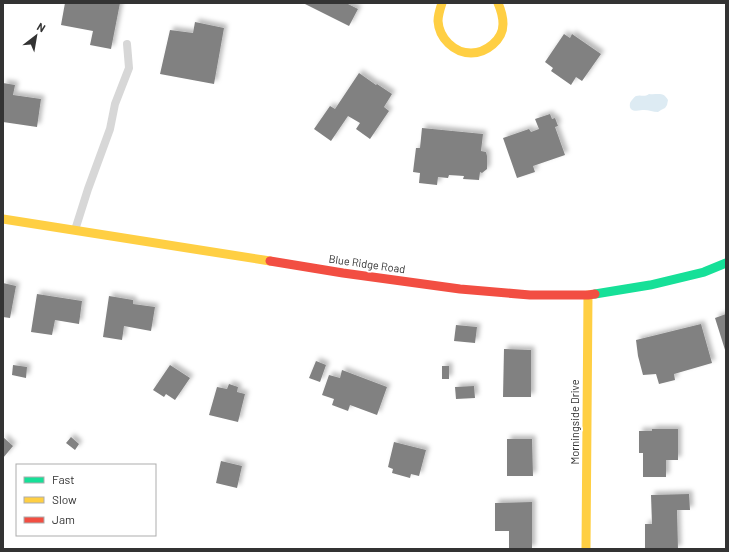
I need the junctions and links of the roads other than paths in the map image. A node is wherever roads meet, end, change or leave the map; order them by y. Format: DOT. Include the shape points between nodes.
graph roads {
  1 [pos="442,3"];
  2 [pos="498,3"];
  3 [pos="127,44"];
  4 [pos="3,220"];
  5 [pos="75,231"];
  6 [pos="726,263"];
  7 [pos="588,295"];
  8 [pos="586,549"];
  1 -- 2 [label="main road" via="438,13 438,24 447,43 466,52 477,52 495,42 501,32 504,22"];
  3 -- 5 [label="lane" via="129,68 114,104 110,129"];
  4 -- 5 [label="main road, Blue Ridge Road"];
  5 -- 7 [label="main road, Blue Ridge Road" via="460,289 530,295"];
  6 -- 7 [label="main road, Blue Ridge Road" via="704,272 650,285"];
  7 -- 8 [label="main road, Morningside Drive"];
}
